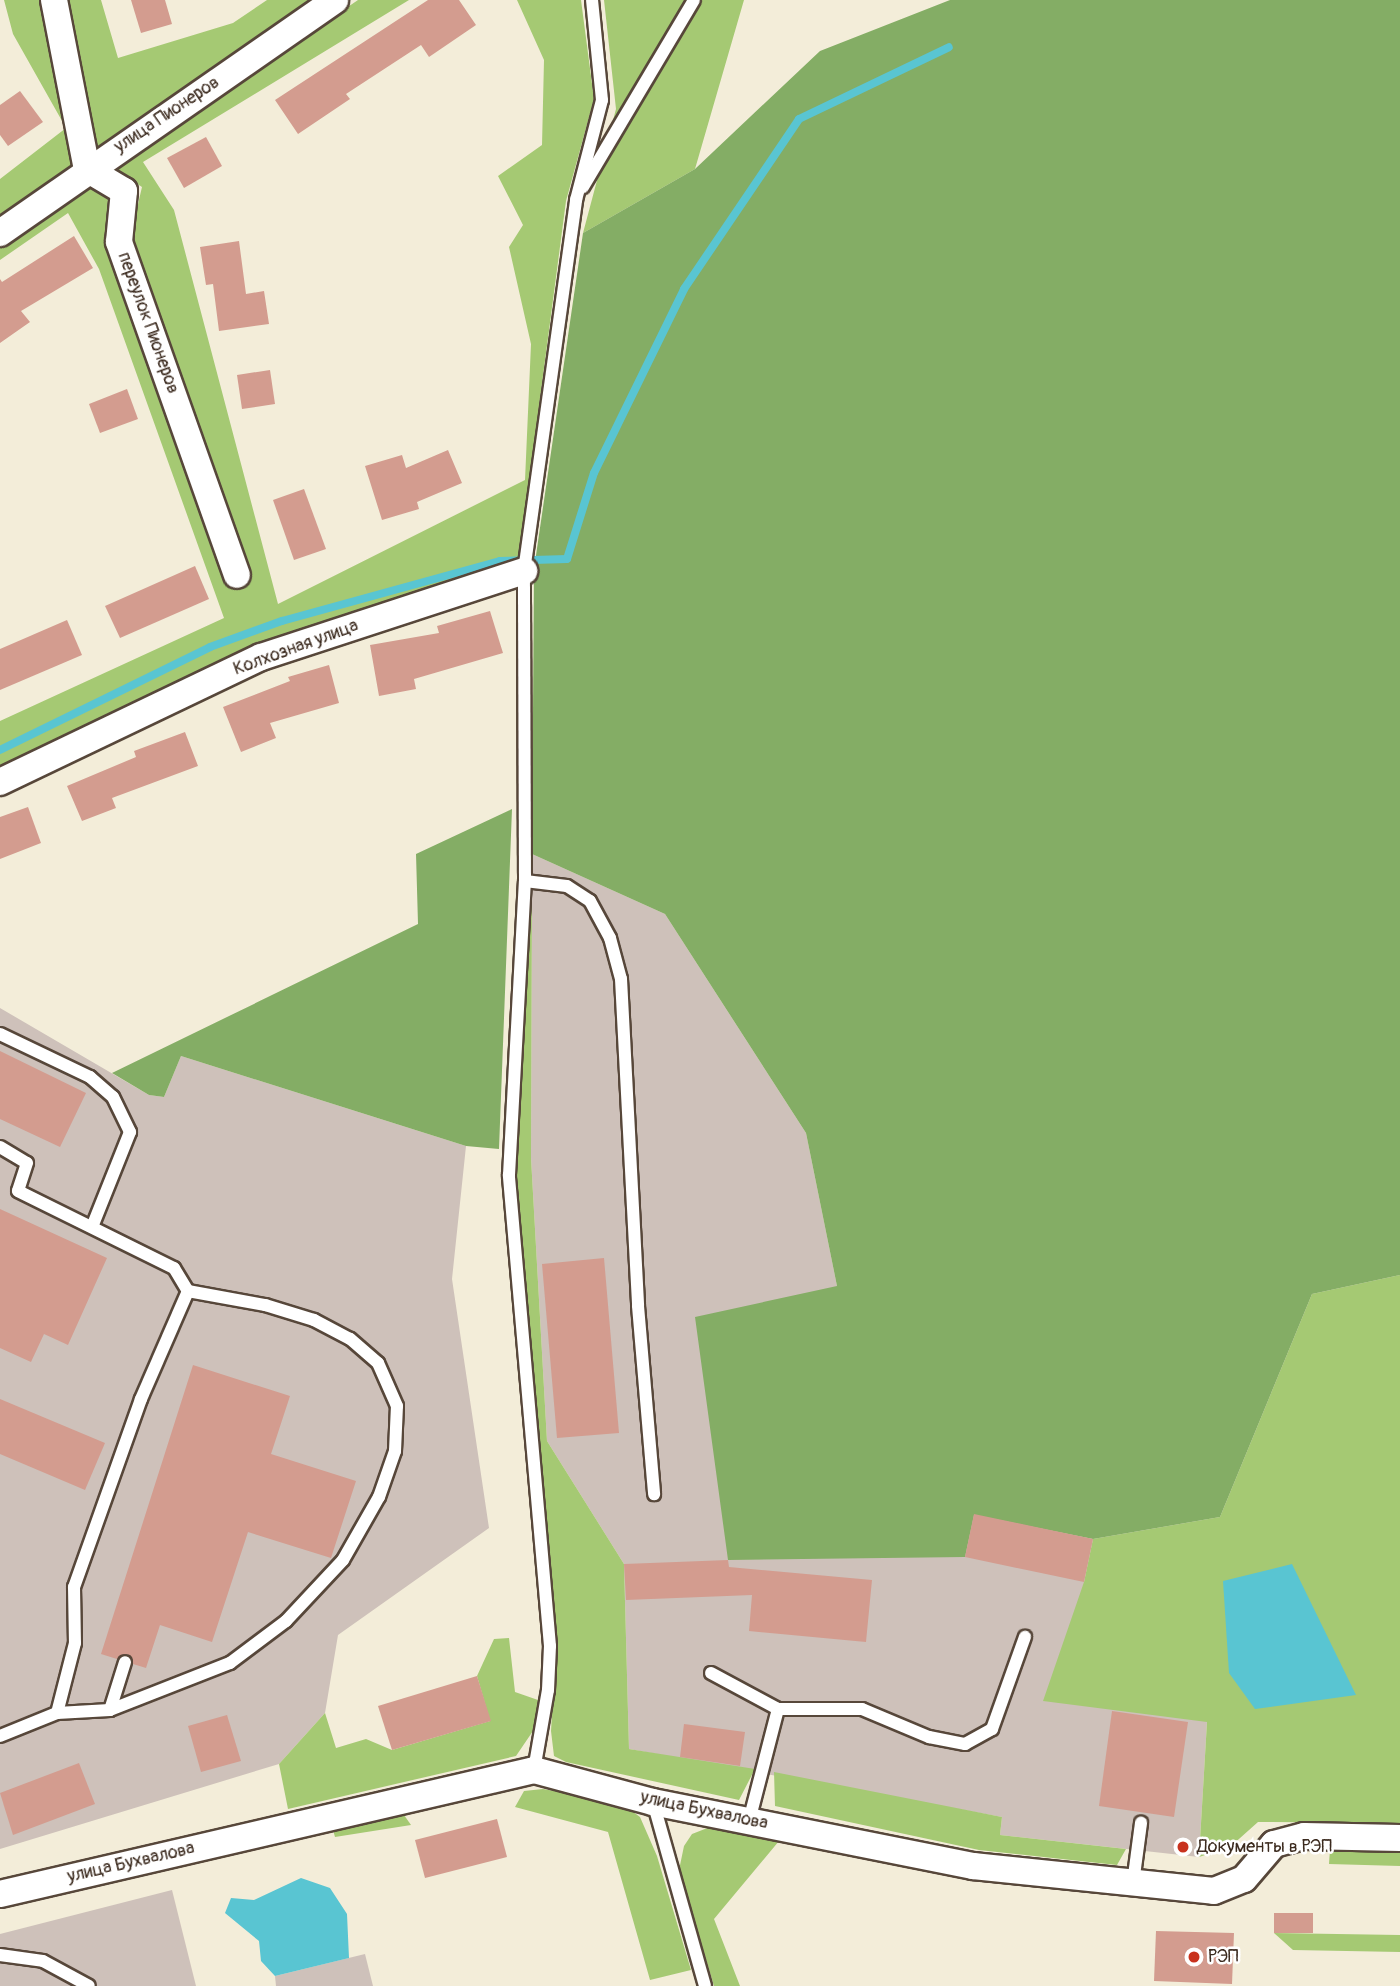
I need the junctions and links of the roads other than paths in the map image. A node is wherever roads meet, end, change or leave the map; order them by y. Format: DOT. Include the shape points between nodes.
graph roads {
  1 [pos="54,0"];
  2 [pos="335,0"];
  3 [pos="592,0"];
  4 [pos="694,0"];
  5 [pos="88,169"];
  6 [pos="576,200"];
  7 [pos="0,233"];
  8 [pos="524,571"];
  9 [pos="237,575"];
  10 [pos="0,782"];
  11 [pos="525,881"];
  12 [pos="0,1034"];
  13 [pos="0,1147"];
  14 [pos="92,1227"];
  15 [pos="188,1291"];
  16 [pos="654,1494"];
  17 [pos="1025,1637"];
  18 [pos="125,1662"];
  19 [pos="711,1673"];
  20 [pos="778,1709"];
  21 [pos="110,1710"];
  22 [pos="57,1713"];
  23 [pos="0,1736"];
  24 [pos="534,1770"];
  25 [pos="653,1802"];
  26 [pos="749,1821"];
  27 [pos="1141,1823"];
  28 [pos="1400,1838"];
  29 [pos="1133,1883"];
  30 [pos="0,1894"];
  31 [pos="0,1955"];
  32 [pos="89,1986"];
  33 [pos="705,1986"];
  1 -- 5 [label="street"];
  2 -- 5 [label="street, улица Пионеров"];
  3 -- 6 [label="lane" via="602,100"];
  4 -- 6 [label="lane"];
  5 -- 7 [label="street, улица Пионеров"];
  5 -- 9 [label="street, переулок Пионеров" via="124,191 119,242"];
  6 -- 8 [label="lane"];
  8 -- 10 [label="street, Колхозная улица" via="261,657"];
  8 -- 11 [label="lane"];
  11 -- 16 [label="lane" via="567,886 590,901 610,938 621,979 635,1265"];
  11 -- 24 [label="lane" via="509,1175 550,1646 548,1690"];
  12 -- 14 [label="lane" via="90,1077 113,1097 130,1132"];
  13 -- 14 [label="lane" via="27,1163 18,1191"];
  14 -- 15 [label="lane" via="174,1269"];
  15 -- 21 [label="lane" via="265,1305 314,1320 350,1339 378,1363 397,1406 395,1451 379,1497 343,1560 286,1621 230,1663"];
  15 -- 22 [label="lane" via="141,1399 74,1587 75,1643"];
  17 -- 20 [label="lane" via="992,1729 965,1744 929,1737 862,1709"];
  18 -- 21 [label="lane"];
  19 -- 20 [label="lane"];
  20 -- 26 [label="lane"];
  21 -- 22 [label="lane"];
  22 -- 23 [label="lane"];
  24 -- 25 [label="street, улица Бухвалова"];
  24 -- 30 [label="street, улица Бухвалова"];
  25 -- 26 [label="street, улица Бухвалова"];
  25 -- 33 [label="lane"];
  26 -- 29 [label="street, улица Бухвалова" via="974,1866"];
  27 -- 29 [label="lane"];
  28 -- 29 [label="street, улица Бухвалова" via="1304,1836 1274,1844 1244,1879 1214,1891"];
  31 -- 32 [label="lane" via="43,1961"];
}
